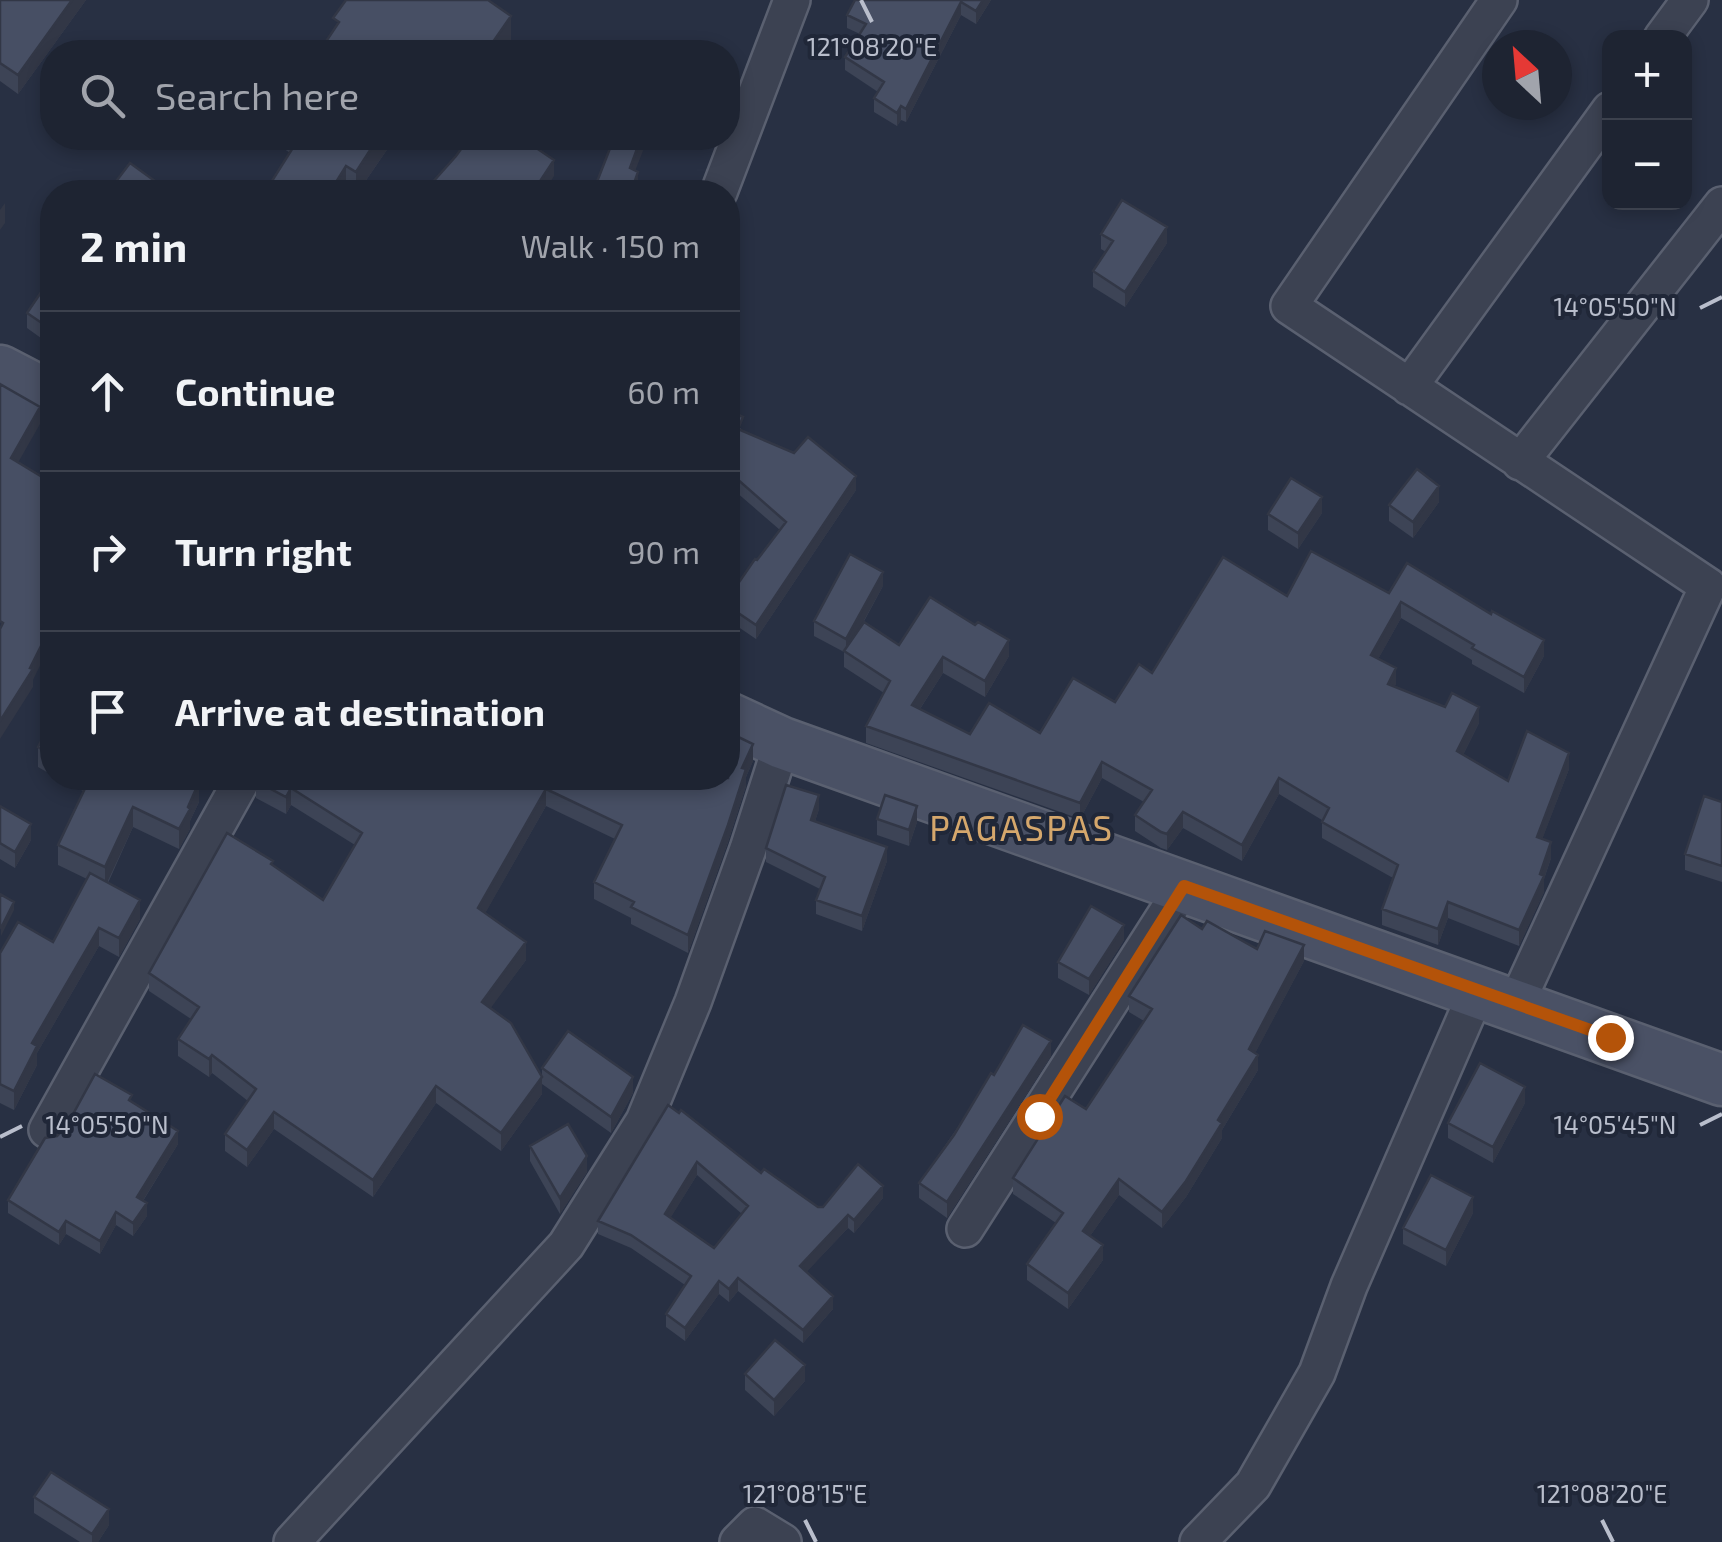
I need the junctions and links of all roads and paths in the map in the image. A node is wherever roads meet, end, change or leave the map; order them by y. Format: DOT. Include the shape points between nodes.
graph roads {
  1 [pos="792,0"];
  2 [pos="1500,0"];
  3 [pos="1690,0"];
  4 [pos="1668,30"];
  5 [pos="1603,120"];
  6 [pos="740,135"];
  7 [pos="734,150"];
  8 [pos="723,180"];
  9 [pos="1722,205"];
  10 [pos="0,372"];
  11 [pos="1409,387"];
  12 [pos="40,392"];
  13 [pos="1520,462"];
  14 [pos="1715,576"];
  15 [pos="740,724"];
  16 [pos="782,743"];
  17 [pos="236,790"];
  18 [pos="1184,886"];
  19 [pos="1497,997"];
  20 [pos="1722,1080"];
  21 [pos="47,1130"];
  22 [pos="965,1228"];
  23 [pos="292,1542"];
  24 [pos="738,1542"];
  25 [pos="783,1542"];
  26 [pos="1198,1542"];
  1 -- 6 [label="street"];
  2 -- 11 [label="street" via="1289,306"];
  3 -- 4 [label="street"];
  5 -- 11 [label="street"];
  7 -- 8 [label="street"];
  9 -- 13 [label="street"];
  10 -- 12 [label="main road"];
  11 -- 13 [label="street"];
  13 -- 14 [label="street"];
  14 -- 19 [label="street"];
  15 -- 16 [label="main road"];
  16 -- 18 [label="main road"];
  16 -- 23 [label="street" via="693,1002 634,1136 566,1245"];
  17 -- 21 [label="street"];
  18 -- 19 [label="main road"];
  18 -- 22 [label="street"];
  19 -- 20 [label="main road"];
  19 -- 26 [label="street" via="1349,1286 1318,1374 1253,1485"];
  24 -- 25 [label="street" via="755,1524"];
}
